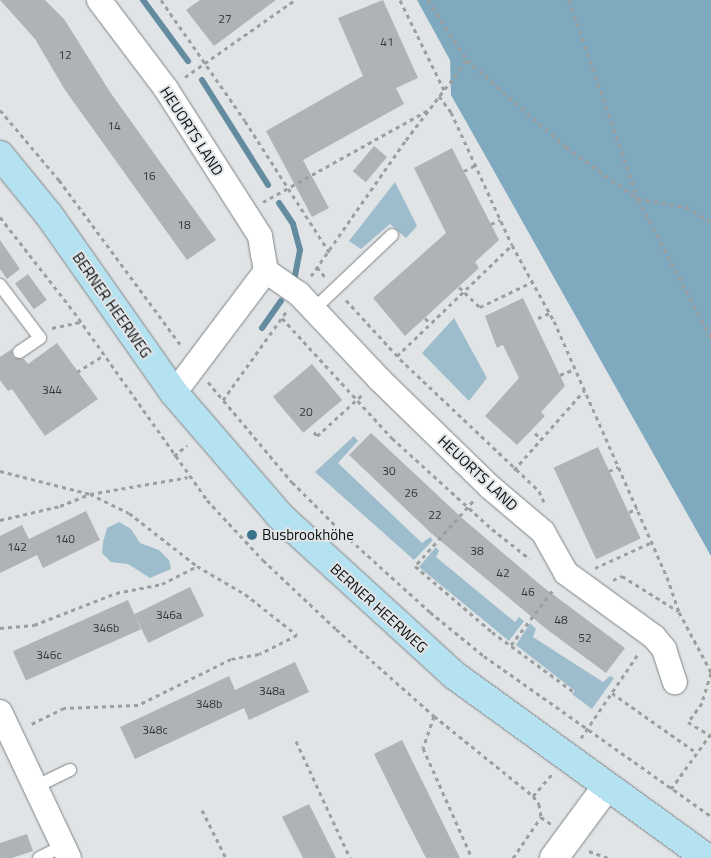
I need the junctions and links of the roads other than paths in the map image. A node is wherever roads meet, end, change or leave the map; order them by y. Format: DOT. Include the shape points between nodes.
graph roads {
  1 [pos="99,0"];
  2 [pos="0,155"];
  3 [pos="392,235"];
  4 [pos="266,271"];
  5 [pos="0,285"];
  6 [pos="306,302"];
  7 [pos="19,352"];
  8 [pos="174,393"];
  9 [pos="675,682"];
  10 [pos="0,712"];
  11 [pos="70,770"];
  12 [pos="607,786"];
  13 [pos="35,787"];
  14 [pos="66,852"];
  15 [pos="38,858"];
  16 [pos="554,858"];
  17 [pos="707,858"];
  1 -- 4 [label="street, HEUORTS LAND" via="166,89 260,236"];
  2 -- 8 [label="main road, BERNER HEERWEG" via="49,215"];
  3 -- 6 [label="lane" via="336,288"];
  4 -- 6 [label="street, HEUORTS LAND"];
  4 -- 8 [label="street"];
  5 -- 7 [label="lane" via="40,338"];
  6 -- 9 [label="street, HEUORTS LAND" via="379,379 490,487 543,532 577,572 654,636 664,649"];
  8 -- 12 [label="main road, BERNER HEERWEG" via="280,516 385,615 454,675"];
  10 -- 13 [label="street"];
  11 -- 13 [label="lane"];
  12 -- 16 [label="street"];
  12 -- 17 [label="main road, BERNER HEERWEG"];
  13 -- 14 [label="street"];
  14 -- 15 [label="lane"];
}
